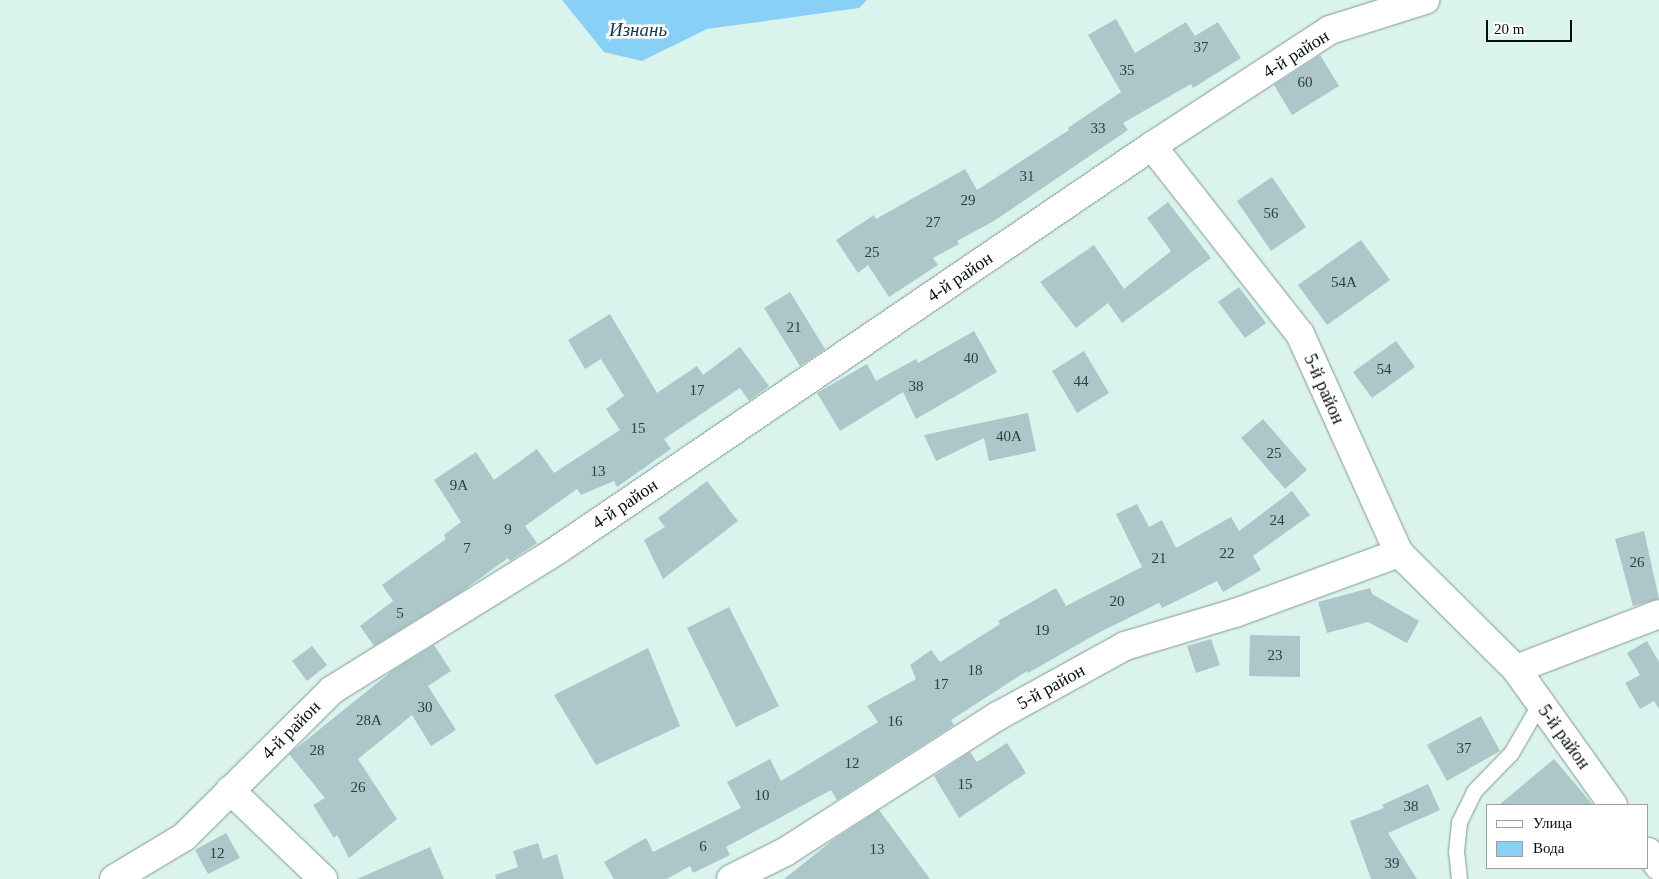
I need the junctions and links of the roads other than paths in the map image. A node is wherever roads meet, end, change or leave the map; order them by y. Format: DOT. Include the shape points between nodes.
graph roads {
  1 [pos="1425,0"];
  2 [pos="1152,146"];
  3 [pos="1399,553"];
  4 [pos="1659,614"];
  5 [pos="1516,669"];
  6 [pos="1540,703"];
  7 [pos="230,790"];
  8 [pos="1612,804"];
  9 [pos="1649,853"];
  10 [pos="1659,866"];
  11 [pos="114,879"];
  12 [pos="323,879"];
  13 [pos="731,879"];
  14 [pos="1459,879"];
  1 -- 2 [label="street, 4-й район" via="1330,30"];
  2 -- 3 [label="street, 5-й район" via="1300,334"];
  2 -- 7 [label="street, 4-й район" via="559,549 332,690"];
  3 -- 5 [label="street, 5-й район"];
  3 -- 13 [label="street, 5-й район" via="1235,613 1125,646 998,716 785,852"];
  4 -- 5 [label="street"];
  5 -- 6 [label="street, 5-й район"];
  6 -- 8 [label="street, 5-й район"];
  6 -- 14 [label="lane" via="1512,753 1474,792 1459,822 1456,851"];
  7 -- 11 [label="street, 4-й район" via="184,837"];
  7 -- 12 [label="street"];
  9 -- 10 [label="street"];
}
